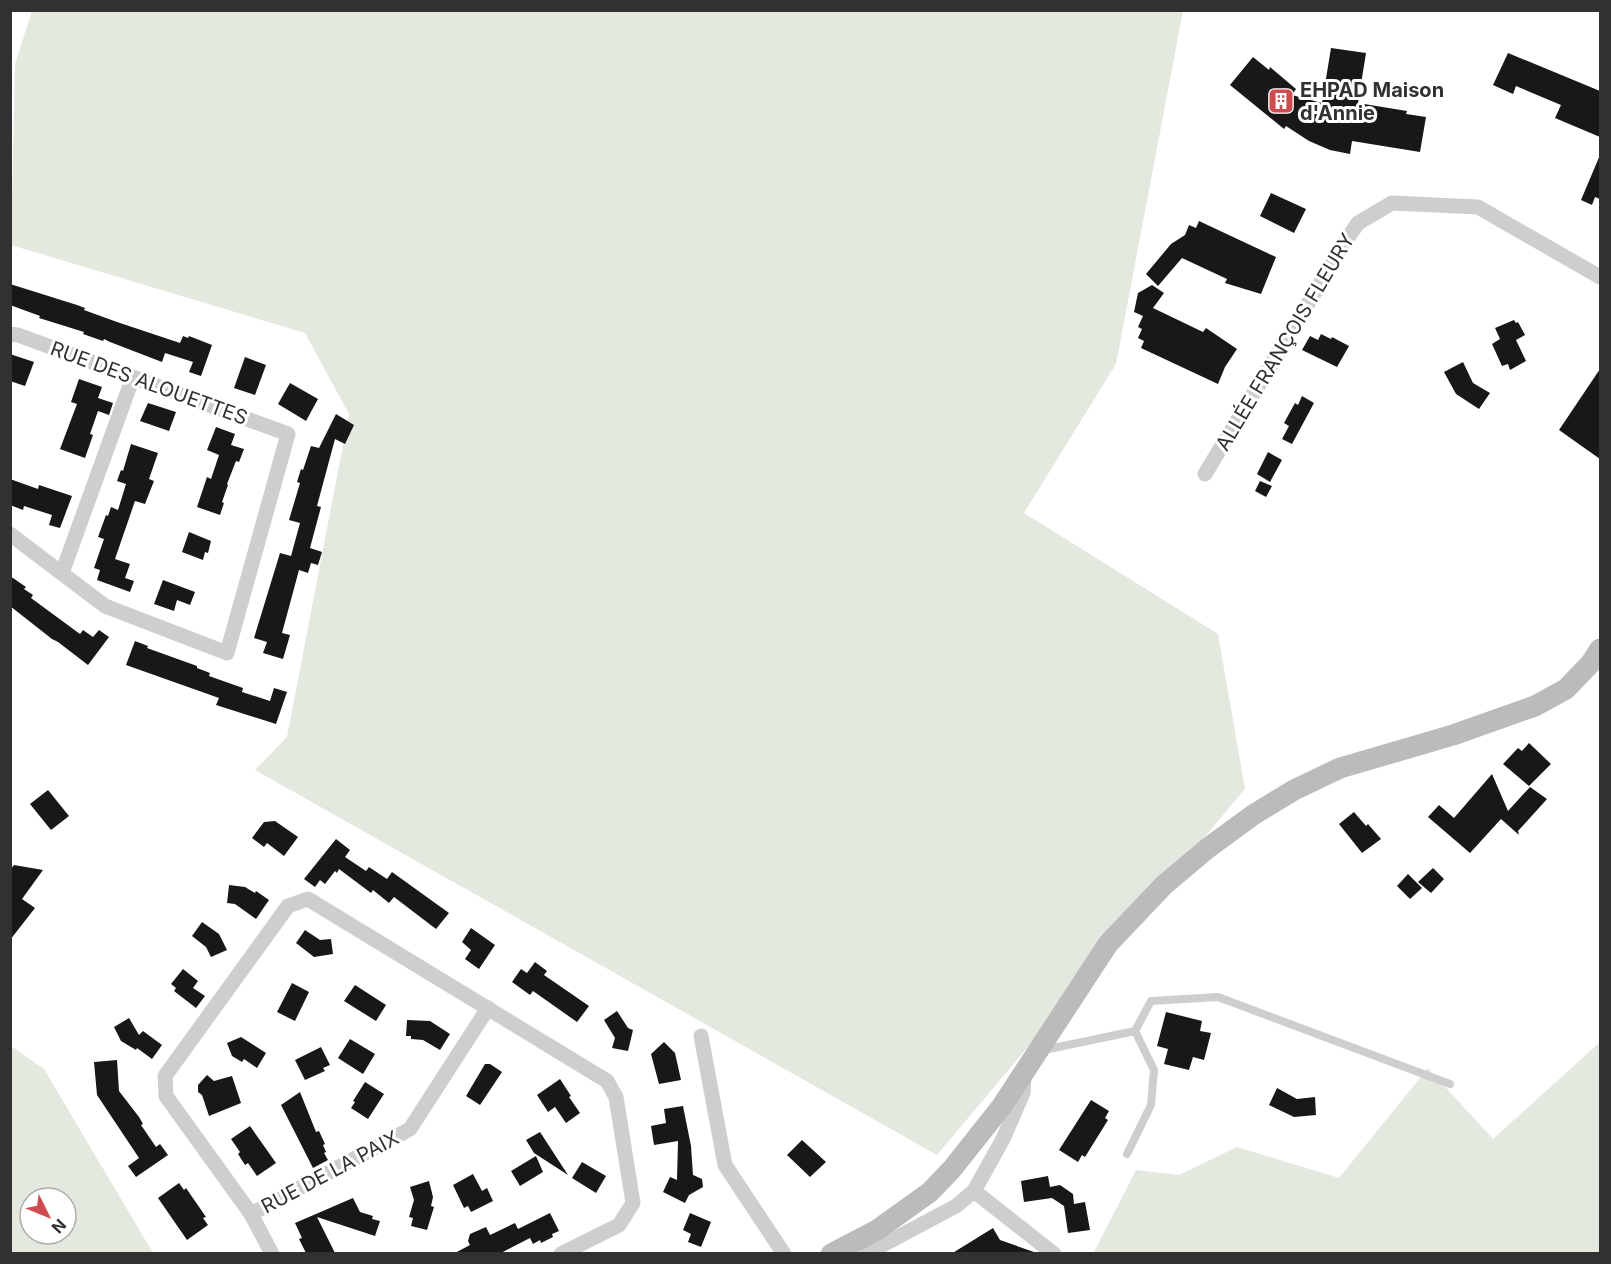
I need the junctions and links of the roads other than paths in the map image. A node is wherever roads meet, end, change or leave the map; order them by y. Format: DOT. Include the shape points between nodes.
graph roads {
  1 [pos="1600,277"];
  2 [pos="10,334"];
  3 [pos="133,377"];
  4 [pos="1205,474"];
  5 [pos="10,534"];
  6 [pos="62,573"];
  7 [pos="1600,649"];
  8 [pos="488,1008"];
  9 [pos="1135,1031"];
  10 [pos="701,1036"];
  11 [pos="1038,1051"];
  12 [pos="1024,1072"];
  13 [pos="1450,1084"];
  14 [pos="1127,1154"];
  15 [pos="975,1191"];
  16 [pos="251,1214"];
  17 [pos="272,1254"];
  18 [pos="561,1254"];
  19 [pos="784,1254"];
  20 [pos="831,1254"];
  21 [pos="866,1254"];
  22 [pos="1054,1254"];
  1 -- 4 [label="street, ALLÉE FRANÇOIS FLEURY" via="1478,207 1392,203 1358,223 1352,231"];
  2 -- 3 [label="street, RUE DES ALOUETTES"];
  3 -- 6 [label="street"];
  3 -- 6 [label="street, RUE DES ALOUETTES" via="288,435 228,653 105,606"];
  5 -- 6 [label="street"];
  7 -- 11 [label="main road" via="1566,688 1535,706 1340,768 1253,815 1164,885 1108,944"];
  8 -- 16 [label="street, RUE DE LA PAIX" via="410,1129"];
  8 -- 16 [label="street" via="308,899 288,906 165,1076 166,1096"];
  8 -- 18 [label="street" via="607,1081 616,1097 633,1203 619,1225"];
  9 -- 11 [label="lane"];
  9 -- 13 [label="lane" via="1151,1001 1218,997"];
  9 -- 14 [label="lane" via="1154,1070 1151,1105"];
  10 -- 19 [label="street" via="725,1165"];
  11 -- 12 [label="main road"];
  12 -- 15 [label="street" via="1023,1093"];
  12 -- 20 [label="main road" via="970,1148 930,1192 877,1230"];
  15 -- 21 [label="street" via="956,1206"];
  15 -- 22 [label="street"];
  16 -- 17 [label="street"];
}
